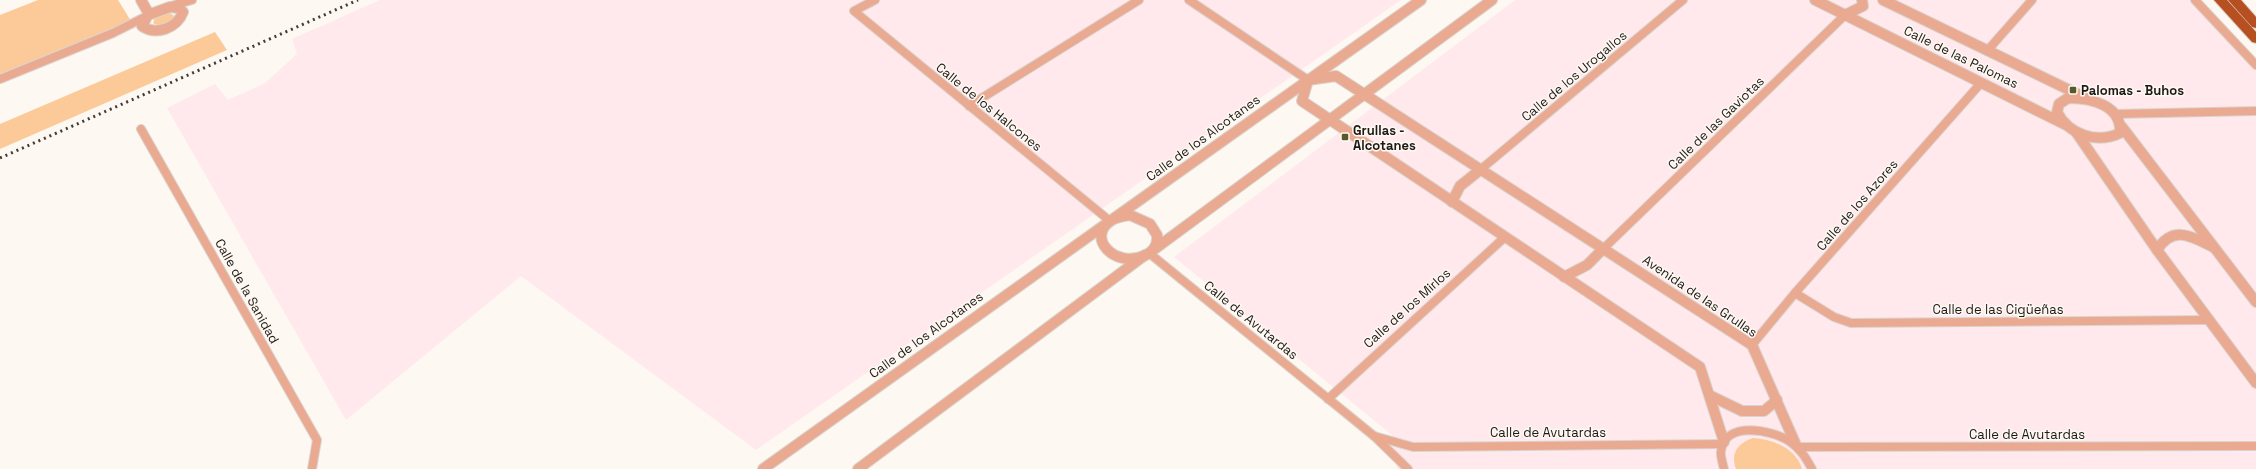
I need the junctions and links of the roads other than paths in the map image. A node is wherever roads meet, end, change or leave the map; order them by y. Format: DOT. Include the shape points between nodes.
graph roads {
  1 [pos="141,0"];
  2 [pos="192,0"];
  3 [pos="195,0"];
  4 [pos="874,0"];
  5 [pos="1139,0"];
  6 [pos="1189,0"];
  7 [pos="1421,0"];
  8 [pos="1492,0"];
  9 [pos="1683,0"];
  10 [pos="1815,0"];
  11 [pos="1862,0"];
  12 [pos="1884,0"];
  13 [pos="2032,0"];
  14 [pos="2195,0"];
  15 [pos="2220,0"];
  16 [pos="2234,0"];
  17 [pos="2245,0"];
  18 [pos="165,5"];
  19 [pos="183,12"];
  20 [pos="2256,12"];
  21 [pos="148,15"];
  22 [pos="1845,15"];
  23 [pos="2256,24"];
  24 [pos="144,29"];
  25 [pos="113,33"];
  26 [pos="2256,39"];
  27 [pos="1987,51"];
  28 [pos="2256,65"];
  29 [pos="0,79"];
  30 [pos="1308,80"];
  31 [pos="1981,83"];
  32 [pos="1365,94"];
  33 [pos="2088,100"];
  34 [pos="969,106"];
  35 [pos="2256,111"];
  36 [pos="2115,114"];
  37 [pos="1330,120"];
  38 [pos="2066,125"];
  39 [pos="2122,127"];
  40 [pos="141,129"];
  41 [pos="2076,132"];
  42 [pos="1480,170"];
  43 [pos="1452,202"];
  44 [pos="1110,221"];
  45 [pos="1505,237"];
  46 [pos="1603,249"];
  47 [pos="2217,249"];
  48 [pos="2157,250"];
  49 [pos="1149,253"];
  50 [pos="1564,277"];
  51 [pos="1795,293"];
  52 [pos="2256,302"];
  53 [pos="2208,320"];
  54 [pos="1752,345"];
  55 [pos="2239,362"];
  56 [pos="2256,372"];
  57 [pos="2256,383"];
  58 [pos="1710,396"];
  59 [pos="1328,399"];
  60 [pos="1777,400"];
  61 [pos="1374,436"];
  62 [pos="1724,443"];
  63 [pos="1796,446"];
  64 [pos="2256,446"];
  65 [pos="312,469"];
  66 [pos="763,469"];
  67 [pos="858,469"];
  68 [pos="1408,469"];
  69 [pos="1724,469"];
  70 [pos="1812,469"];
  1 -- 21 [label="street"];
  2 -- 18 [label="street"];
  3 -- 19 [label="street"];
  4 -- 34 [label="street, Calle de los Halcones" via="854,11"];
  5 -- 34 [label="street"];
  6 -- 30 [label="street"];
  7 -- 30 [label="street, Calle de los Alcotanes"];
  8 -- 32 [label="street"];
  9 -- 42 [label="street, Calle de los Urogallos"];
  10 -- 22 [label="street, Calle de las Palomas"];
  11 -- 22 [label="street" via="1863,6"];
  12 -- 27 [label="street, Calle de las Palomas"];
  13 -- 27 [label="street"];
  14 -- 28 [label="street"];
  15 -- 26 [label="highway"];
  16 -- 23 [label="highway"];
  17 -- 20 [label="highway"];
  18 -- 19 [label="street" via="179,8"];
  18 -- 21 [label="street"];
  19 -- 24 [label="street" via="177,22 167,28 154,31"];
  21 -- 24 [label="street" via="142,23"];
  21 -- 25 [label="street"];
  22 -- 31 [label="street, Calle de las Palomas"];
  22 -- 46 [label="street, Calle de las Gaviotas"];
  24 -- 25 [label="street" via="133,27"];
  25 -- 29 [label="street"];
  27 -- 33 [label="street, Calle de las Palomas"];
  30 -- 32 [label="street, Calle de los Alcotanes" via="1336,76"];
  30 -- 37 [label="street" via="1302,101"];
  30 -- 44 [label="street, Calle de los Alcotanes"];
  31 -- 38 [label="street, Calle de las Palomas"];
  31 -- 51 [label="street, Calle de los Azores"];
  32 -- 37 [label="street"];
  32 -- 42 [label="street, Avenida de las Grullas"];
  33 -- 36 [label="street, Calle de las Palomas"];
  33 -- 38 [label="street" via="2068,98 2056,105 2059,118"];
  34 -- 44 [label="street, Calle de los Halcones"];
  35 -- 36 [label="street"];
  36 -- 39 [label="street"];
  37 -- 43 [label="street"];
  37 -- 49 [label="street"];
  38 -- 41 [label="street, Calle de las Palomas"];
  39 -- 41 [label="street" via="2116,137 2108,139 2098,139"];
  39 -- 47 [label="street"];
  40 -- 65 [label="street, Calle de la Sanidad" via="317,440"];
  41 -- 48 [label="street"];
  42 -- 43 [label="street" via="1460,186"];
  42 -- 46 [label="street, Avenida de las Grullas"];
  43 -- 45 [label="street"];
  44 -- 49 [label="street" via="1130,215 1153,225 1158,238"];
  44 -- 49 [label="street" via="1100,237 1112,255 1128,259"];
  44 -- 66 [label="street, Calle de los Alcotanes"];
  45 -- 50 [label="street"];
  45 -- 59 [label="street, Calle de los Mirlos"];
  46 -- 50 [label="street" via="1587,266"];
  46 -- 54 [label="street, Avenida de las Grullas"];
  47 -- 48 [label="street" via="2193,237 2174,234 2162,240"];
  47 -- 52 [label="street"];
  48 -- 53 [label="street"];
  49 -- 59 [label="street, Calle de Avutardas"];
  49 -- 67 [label="street"];
  50 -- 58 [label="street" via="1700,368"];
  51 -- 53 [label="street, Calle de las Cigüeñas" via="1851,323"];
  51 -- 54 [label="street, Calle de los Azores"];
  53 -- 55 [label="street"];
  54 -- 60 [label="street, Avenida de las Grullas"];
  55 -- 56 [label="street"];
  55 -- 57 [label="street"];
  58 -- 60 [label="street" via="1742,411 1764,411"];
  58 -- 62 [label="street"];
  59 -- 61 [label="street, Calle de Avutardas"];
  60 -- 63 [label="street, Avenida de las Grullas"];
  61 -- 62 [label="street, Calle de Avutardas" via="1413,446"];
  61 -- 68 [label="street, Calle de Avutardas"];
  62 -- 63 [label="street" via="1732,434 1755,428 1769,431"];
  62 -- 69 [label="street" via="1720,453"];
  63 -- 64 [label="street, Calle de Avutardas"];
  63 -- 70 [label="street" via="1806,456"];
}
